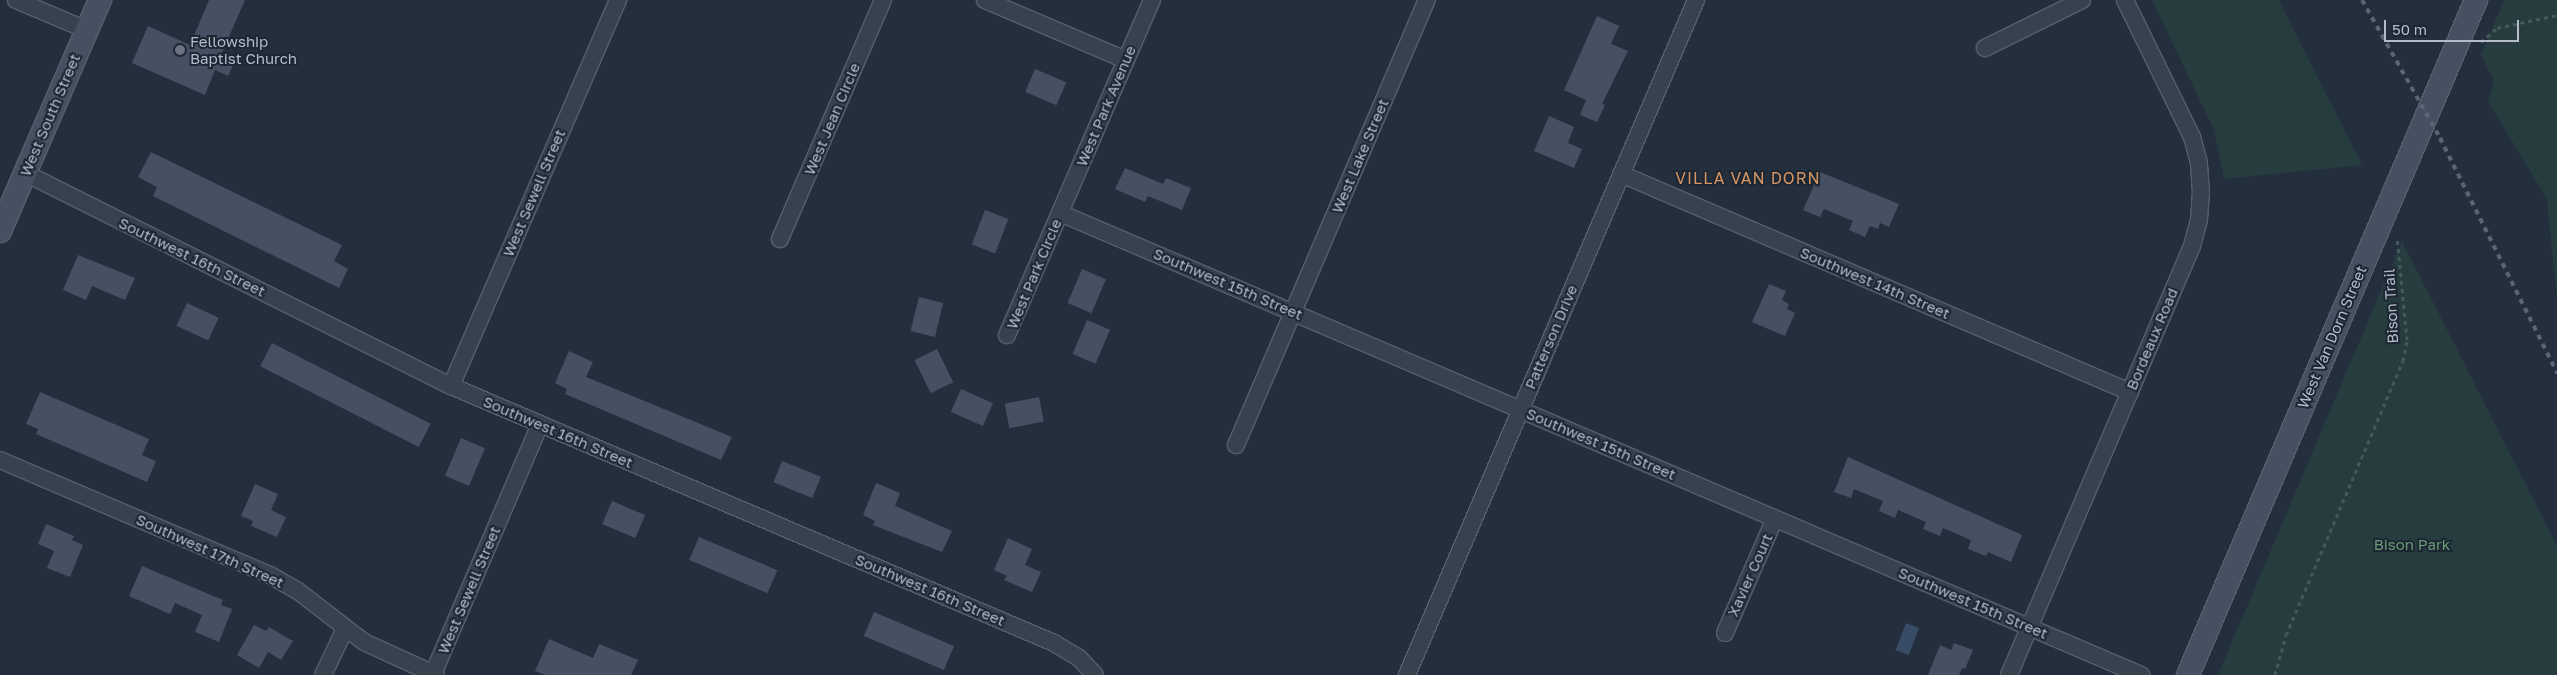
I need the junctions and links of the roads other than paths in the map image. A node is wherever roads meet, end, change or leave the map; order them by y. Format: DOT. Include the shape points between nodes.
graph roads {
  1 [pos="16,0"];
  2 [pos="100,0"];
  3 [pos="618,0"];
  4 [pos="883,0"];
  5 [pos="985,0"];
  6 [pos="1152,0"];
  7 [pos="1427,0"];
  8 [pos="1696,0"];
  9 [pos="2082,0"];
  10 [pos="2125,0"];
  11 [pos="2476,0"];
  12 [pos="87,30"];
  13 [pos="1985,48"];
  14 [pos="1126,60"];
  15 [pos="25,174"];
  16 [pos="1621,174"];
  17 [pos="1060,212"];
  18 [pos="0,231"];
  19 [pos="780,239"];
  20 [pos="1293,312"];
  21 [pos="1007,335"];
  22 [pos="451,386"];
  23 [pos="2130,392"];
  24 [pos="1520,409"];
  25 [pos="540,424"];
  26 [pos="1236,445"];
  27 [pos="0,460"];
  28 [pos="1775,518"];
  29 [pos="2029,627"];
  30 [pos="345,629"];
  31 [pos="1725,633"];
  32 [pos="435,674"];
  33 [pos="323,675"];
  34 [pos="1095,675"];
  35 [pos="1407,675"];
  36 [pos="2009,675"];
  37 [pos="2141,675"];
  38 [pos="2188,675"];
  1 -- 12 [label="street"];
  2 -- 12 [label="main road, West South Street"];
  3 -- 22 [label="street, West Sewell Street"];
  4 -- 19 [label="street, West Jean Circle"];
  5 -- 14 [label="street"];
  6 -- 14 [label="street, West Park Avenue"];
  7 -- 20 [label="street, West Lake Street"];
  8 -- 16 [label="street, Patterson Drive"];
  9 -- 13 [label="street"];
  10 -- 23 [label="street, Bordeaux Road" via="2192,137 2199,163 2201,192 2192,246"];
  11 -- 38 [label="main road, West Van Dorn Street"];
  12 -- 15 [label="main road, West South Street"];
  14 -- 17 [label="street, West Park Avenue"];
  15 -- 18 [label="main road, West South Street"];
  15 -- 22 [label="street, Southwest 16th Street"];
  16 -- 23 [label="street, Southwest 14th Street"];
  16 -- 24 [label="street, Patterson Drive"];
  17 -- 20 [label="street, Southwest 15th Street"];
  17 -- 21 [label="street, West Park Circle"];
  20 -- 24 [label="street, Southwest 15th Street"];
  20 -- 26 [label="street, West Lake Street"];
  22 -- 25 [label="street, Southwest 16th Street"];
  23 -- 29 [label="street, Bordeaux Road"];
  24 -- 28 [label="street, Southwest 15th Street"];
  24 -- 35 [label="street, Patterson Drive"];
  25 -- 32 [label="street, West Sewell Street"];
  25 -- 34 [label="street, Southwest 16th Street" via="1054,643 1079,658"];
  27 -- 30 [label="street, Southwest 17th Street" via="270,574 298,591"];
  28 -- 29 [label="street, Southwest 15th Street"];
  28 -- 31 [label="street, Xavier Court"];
  29 -- 36 [label="street, Bordeaux Road"];
  29 -- 37 [label="street, Southwest 15th Street"];
  30 -- 32 [label="street, Southwest 17th Street" via="364,642"];
  30 -- 33 [label="street"];
}
